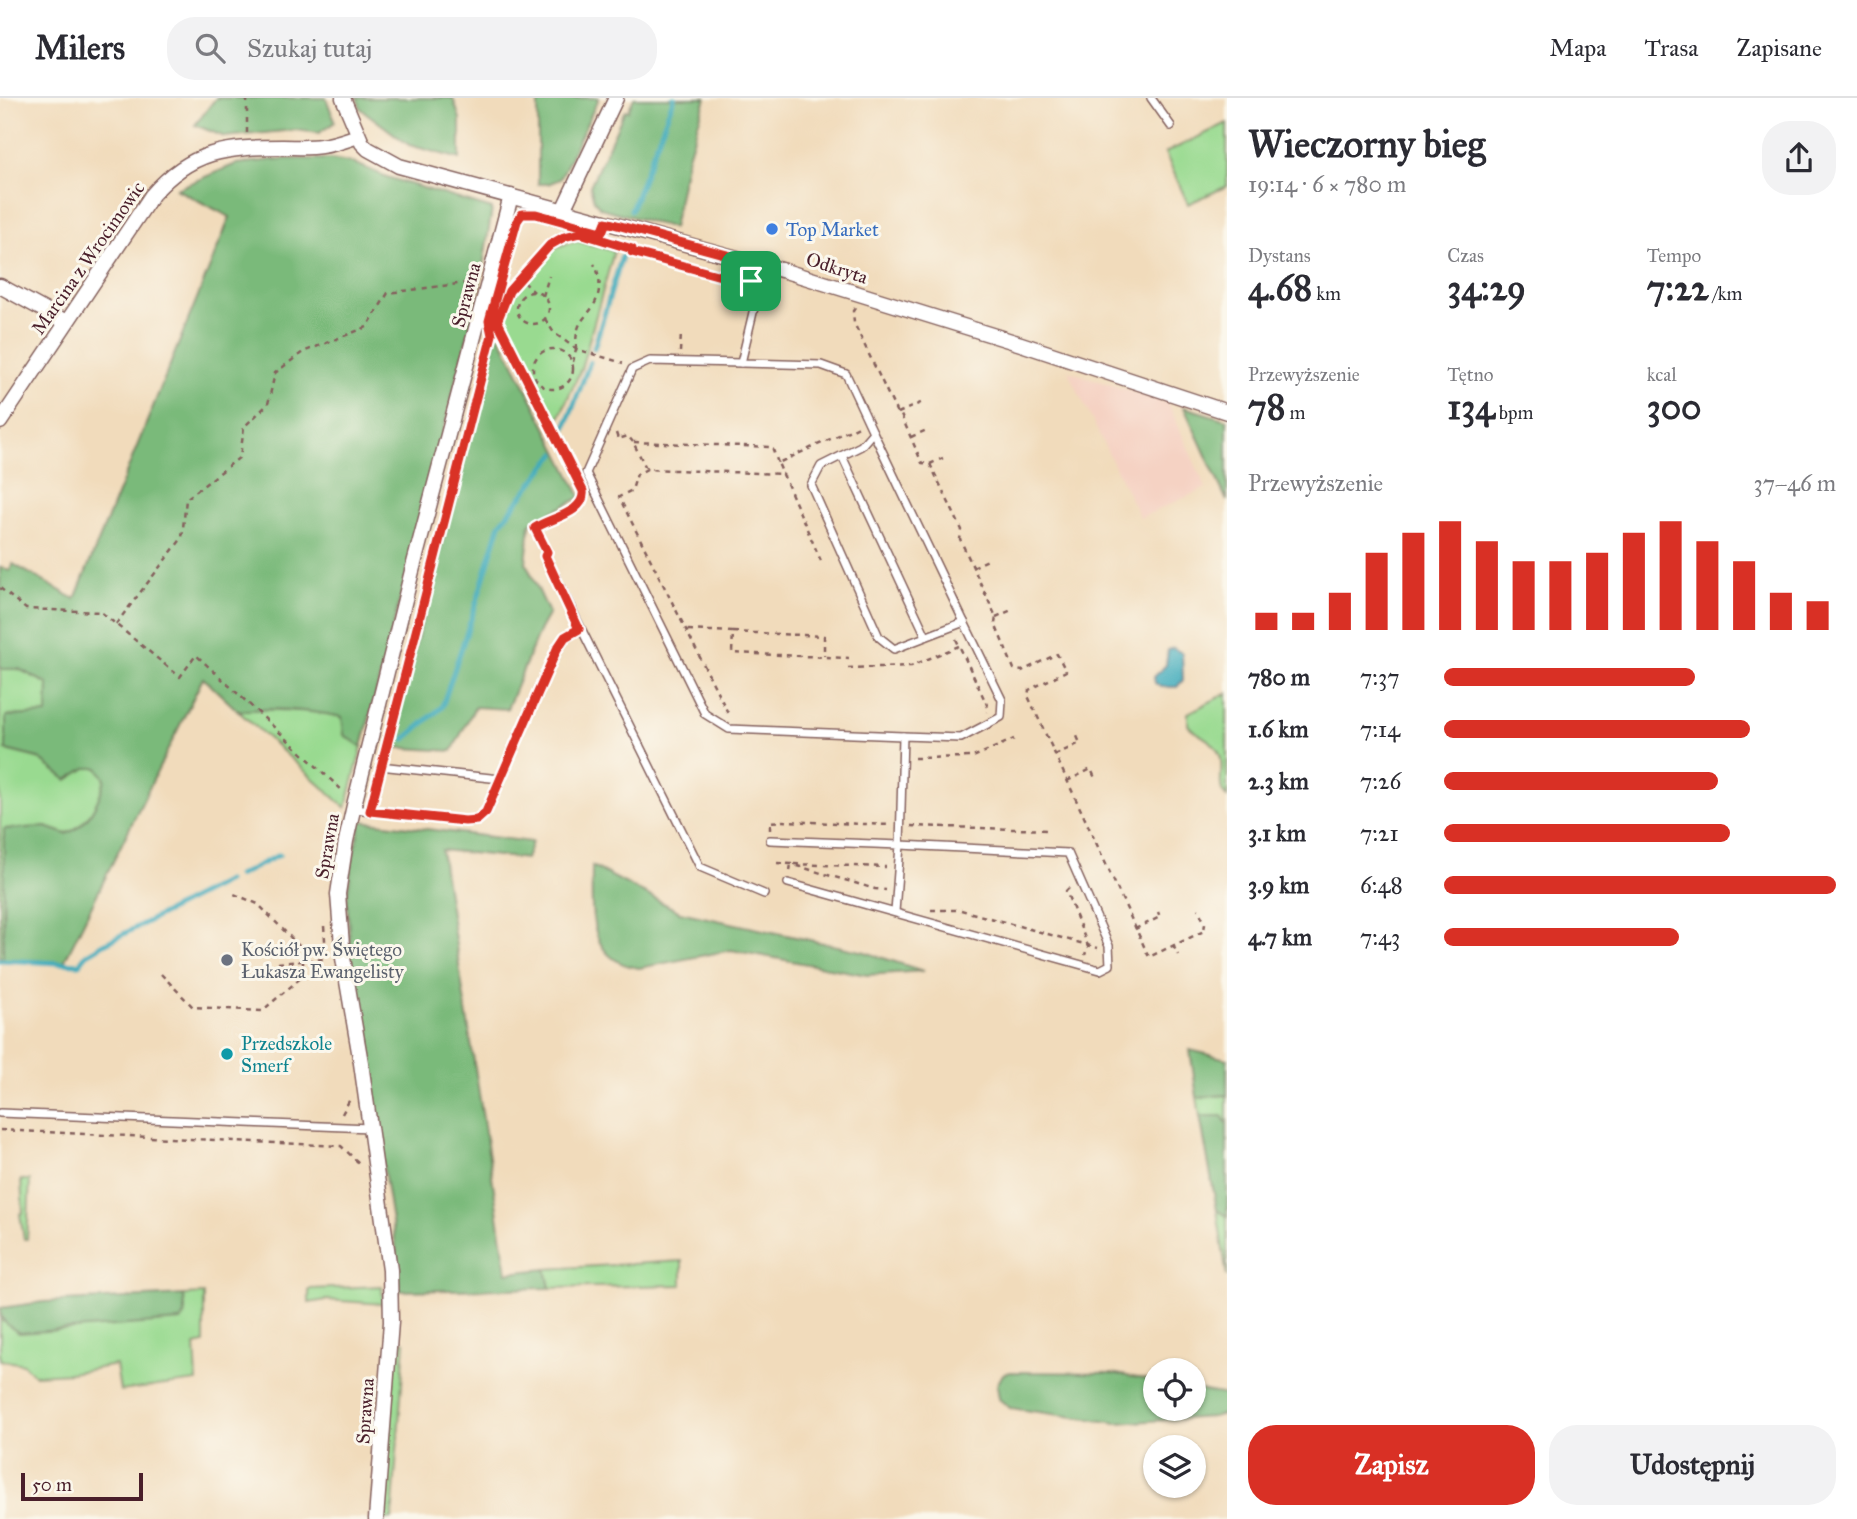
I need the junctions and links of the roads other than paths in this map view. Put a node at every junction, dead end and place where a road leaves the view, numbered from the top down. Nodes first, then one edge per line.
1 (343, 98) edge
2 (617, 98) edge
3 (1151, 98) edge
4 (1171, 126) dead end
5 (358, 136) junction
6 (511, 196) junction
7 (563, 211) junction
8 (764, 265) junction
9 (0, 286) edge
10 (66, 322) junction
11 (741, 363) junction
12 (1227, 412) edge
13 (0, 422) edge
14 (873, 432) junction
15 (842, 456) junction
16 (545, 556) road end
17 (964, 622) junction
18 (579, 629) junction
19 (926, 636) junction
20 (903, 736) junction
21 (389, 767) dead end
22 (500, 779) junction
23 (354, 805) junction
24 (770, 841) dead end
25 (900, 845) junction
26 (788, 883) road end
27 (764, 894) dead end
28 (895, 912) junction
29 (0, 1113) edge
30 (370, 1128) junction
31 (376, 1519) edge

1 - 5 street
2 - 7 street
3 - 4 lane
5 - 6 street, Odkryta
5 - 10 street, Marcina z Wrocimowic
6 - 7 street, Odkryta
6 - 23 street, Sprawna
7 - 8 street, Odkryta
8 - 11 lane
8 - 12 street, Odkryta
9 - 10 street
10 - 13 street, Marcina z Wrocimowic
11 - 14 lane
11 - 20 lane
14 - 15 lane
14 - 17 lane
15 - 19 lane
15 - 19 lane
16 - 18 lane
17 - 19 lane
17 - 20 lane
18 - 22 lane
18 - 27 lane
20 - 25 lane
21 - 22 lane
22 - 23 lane
23 - 30 street, Sprawna
24 - 25 lane
25 - 28 lane
25 - 28 lane
26 - 28 lane
29 - 30 lane
30 - 31 street, Sprawna

